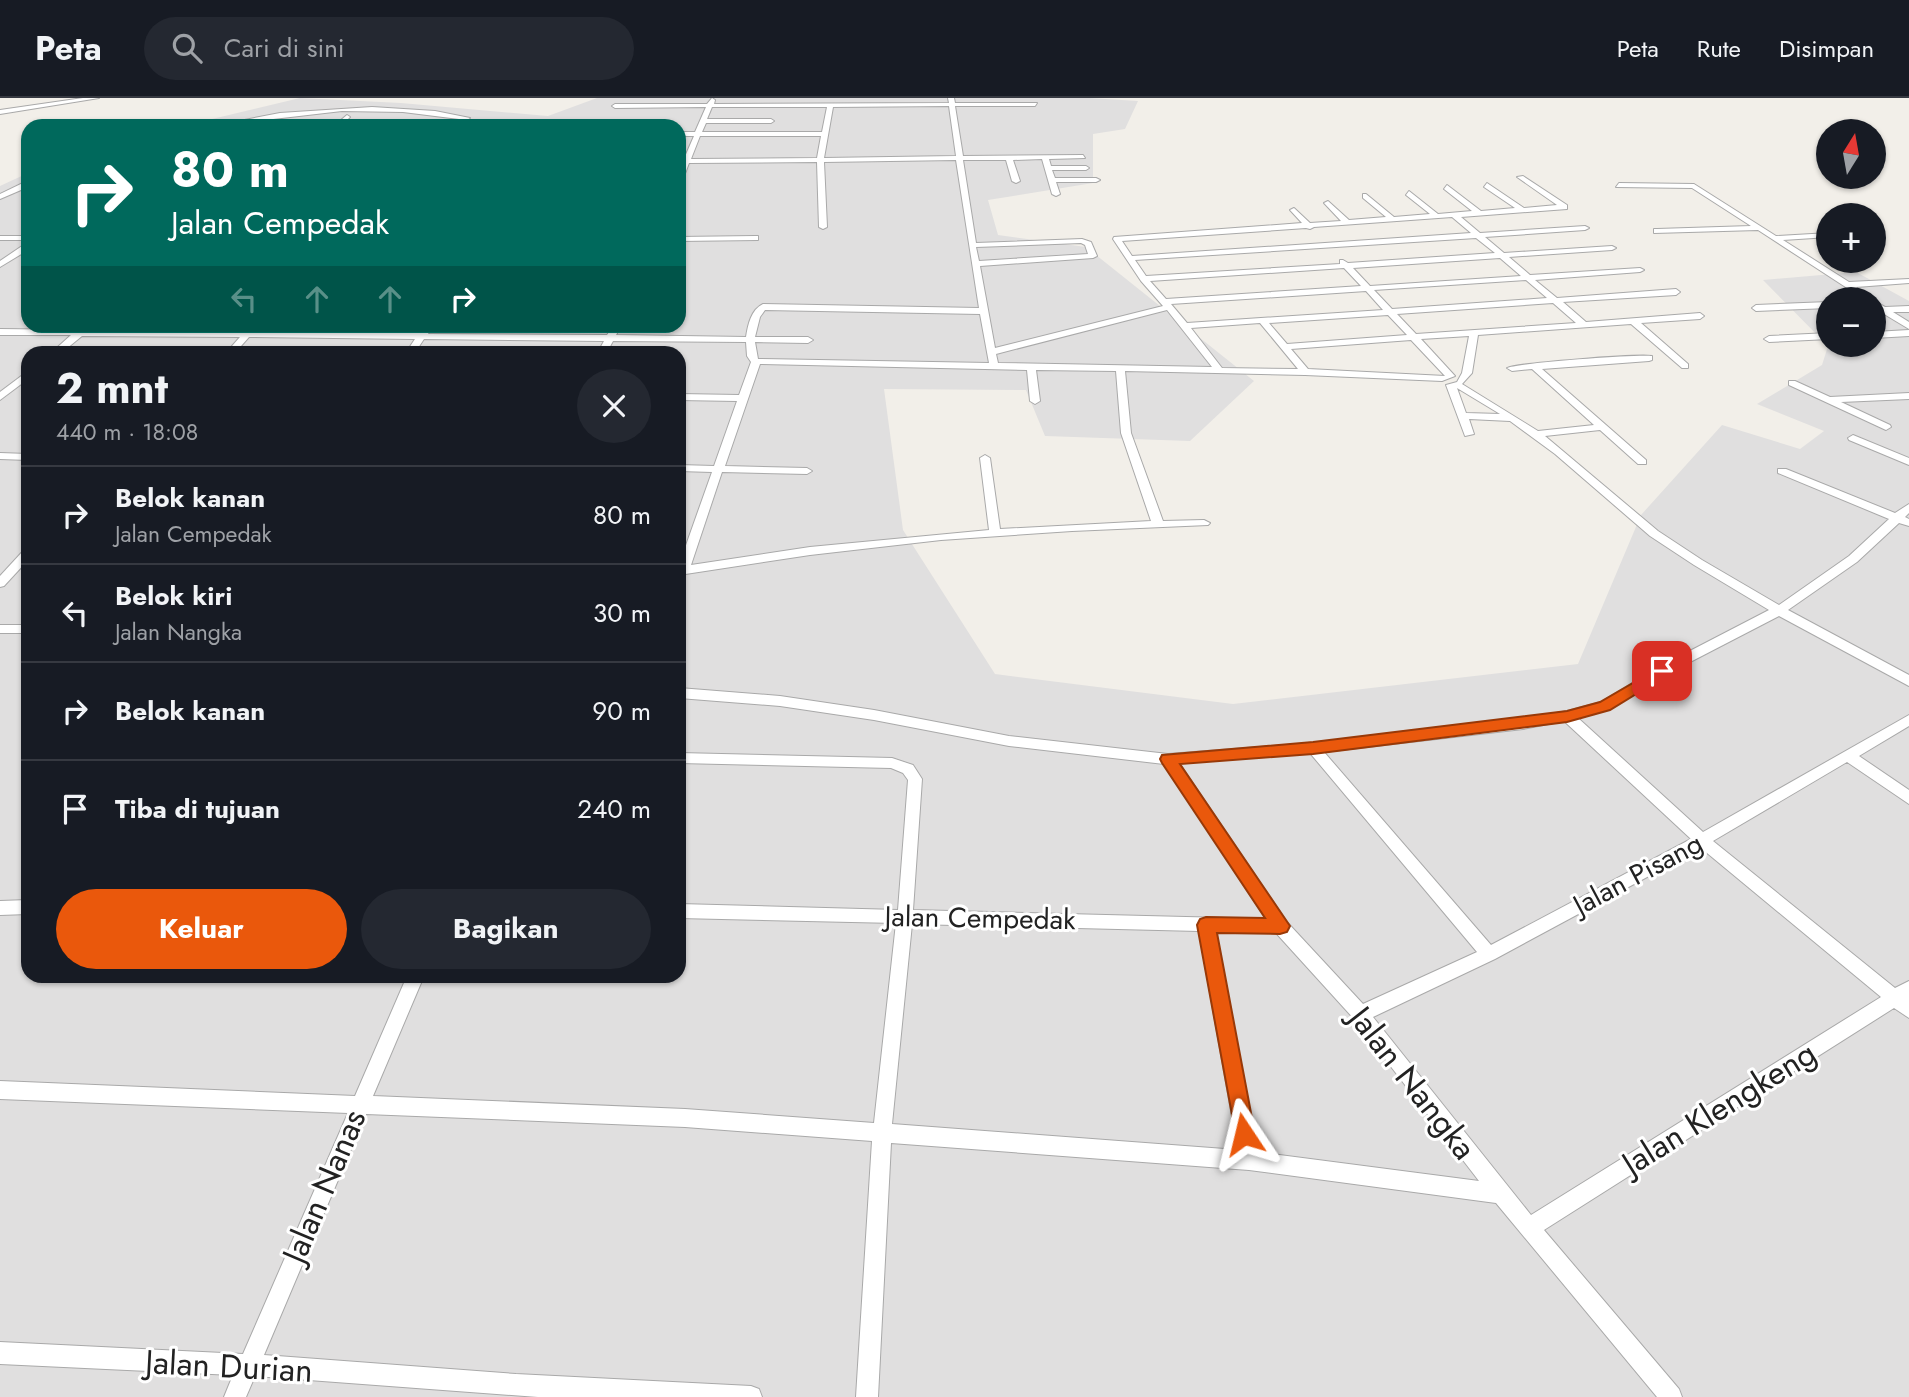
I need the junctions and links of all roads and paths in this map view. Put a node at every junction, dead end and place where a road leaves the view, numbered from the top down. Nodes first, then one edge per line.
1 (96, 98) edge
2 (951, 101) edge
3 (711, 102) edge
4 (1035, 104) dead end
5 (615, 106) dead end
6 (830, 106) junction
7 (0, 112) edge
8 (255, 119) edge
9 (466, 119) edge
10 (703, 121) junction
11 (771, 121) dead end
12 (686, 134) edge
13 (698, 134) junction
14 (825, 134) junction
15 (686, 156) edge
16 (1009, 157) junction
17 (1045, 157) junction
18 (1083, 157) dead end
19 (958, 158) junction
20 (820, 160) junction
21 (686, 161) edge
22 (1048, 168) junction
23 (1086, 168) dead end
24 (1521, 177) dead end
25 (1052, 180) junction
26 (1096, 180) dead end
27 (1016, 181) dead end
28 (1487, 185) dead end
29 (1619, 185) dead end
30 (21, 187) edge
31 (1447, 187) dead end
32 (1409, 193) dead end
33 (1056, 194) dead end
34 (0, 197) edge
35 (1366, 197) dead end
36 (1328, 203) dead end
37 (1294, 210) dead end
38 (1524, 211) junction
39 (1480, 214) junction
40 (1454, 215) junction
41 (1437, 216) junction
42 (1392, 219) junction
43 (1347, 222) junction
44 (1308, 224) junction
45 (823, 227) dead end
46 (1585, 228) dead end
47 (1761, 228) junction
48 (1657, 230) dead end
49 (1478, 234) junction
50 (1816, 236) edge
51 (0, 238) edge
52 (21, 238) edge
53 (755, 238) dead end
54 (1777, 238) junction
55 (686, 239) edge
56 (972, 245) junction
57 (1326, 245) junction
58 (1612, 248) dead end
59 (21, 251) edge
60 (1503, 256) junction
61 (1131, 258) junction
62 (976, 264) junction
63 (0, 265) edge
64 (1346, 265) junction
65 (1640, 270) dead end
66 (1526, 277) junction
67 (1144, 279) junction
68 (1909, 281) edge
69 (1846, 285) junction
70 (1849, 287) edge
71 (1367, 288) junction
72 (1675, 292) dead end
73 (1553, 299) junction
74 (1168, 304) junction
75 (1816, 306) edge
76 (1886, 306) edge
77 (1756, 308) dead end
78 (1909, 309) edge
79 (984, 311) junction
80 (1886, 311) edge
81 (1387, 312) junction
82 (1700, 316) dead end
83 (1263, 321) junction
84 (1633, 321) junction
85 (1583, 324) junction
86 (1185, 326) junction
87 (1909, 326) edge
88 (0, 332) edge
89 (21, 333) edge
90 (40, 333) edge
91 (613, 333) edge
92 (1474, 333) junction
93 (1909, 333) edge
94 (79, 334) junction
95 (247, 334) junction
96 (1886, 334) edge
97 (383, 335) joint
98 (423, 335) junction
99 (611, 337) junction
100 (1816, 337) edge
101 (1412, 338) junction
102 (750, 339) junction
103 (1769, 339) dead end
104 (808, 340) dead end
105 (64, 346) edge
106 (236, 346) edge
107 (415, 346) edge
108 (606, 346) edge
109 (1283, 347) junction
110 (992, 352) junction
111 (1649, 358) dead end
112 (756, 361) junction
113 (994, 366) junction
114 (1534, 366) junction
115 (1685, 366) dead end
116 (1031, 367) junction
117 (1512, 368) dead end
118 (1120, 369) junction
119 (1219, 370) junction
120 (1305, 372) junction
121 (21, 380) edge
122 (1452, 381) junction
123 (1792, 383) dead end
124 (1909, 396) edge
125 (0, 397) edge
126 (686, 397) edge
127 (744, 398) junction
128 (1828, 400) junction
129 (1035, 401) dead end
130 (1463, 416) junction
131 (1514, 418) junction
132 (1602, 427) junction
133 (1886, 427) dead end
134 (1469, 434) dead end
135 (1537, 435) junction
136 (1853, 438) dead end
137 (0, 456) edge
138 (21, 457) edge
139 (985, 458) dead end
140 (1642, 462) dead end
141 (1909, 462) edge
142 (686, 468) edge
143 (720, 469) junction
144 (807, 471) dead end
145 (1782, 471) dead end
146 (1909, 507) edge
147 (1904, 520) edge
148 (1204, 523) dead end
149 (1158, 524) junction
150 (995, 533) junction
151 (686, 557) edge
152 (21, 560) edge
153 (686, 569) edge
154 (0, 583) edge
155 (1780, 610) junction
156 (0, 629) edge
157 (21, 629) edge
158 (1909, 681) edge
159 (686, 694) edge
160 (1567, 716) junction
161 (1909, 720) edge
162 (1313, 748) junction
163 (1847, 755) junction
164 (686, 758) edge
165 (1168, 759) junction
166 (1909, 798) edge
167 (1702, 840) junction
168 (0, 908) edge
169 (21, 908) edge
170 (686, 911) edge
171 (905, 917) junction
172 (1206, 925) junction
173 (1280, 926) junction
174 (1489, 954) junction
175 (413, 983) edge
176 (1904, 999) edge
177 (1361, 1014) junction
178 (0, 1090) edge
179 (360, 1102) junction
180 (882, 1133) junction
181 (1249, 1160) junction
182 (1501, 1194) junction
183 (1529, 1228) junction
184 (0, 1353) edge
185 (248, 1365) junction
186 (234, 1397) edge
187 (751, 1397) edge
188 (867, 1397) edge
189 (1671, 1397) edge

1 - 7 street
2 - 4 street
2 - 6 street
2 - 19 street
3 - 5 street
3 - 6 street
3 - 10 street
6 - 14 street
8 - 9 street
10 - 11 street
10 - 13 street
12 - 13 street
13 - 14 street
13 - 15 street
14 - 20 street
16 - 17 street
16 - 19 street
16 - 27 street
17 - 18 street
17 - 22 street
19 - 20 street
19 - 56 street
20 - 21 street
20 - 45 street
22 - 23 street
22 - 25 street
24 - 38 street
25 - 26 street
25 - 33 street
28 - 38 street
29 - 47 street
30 - 34 street
31 - 39 street
32 - 41 street
35 - 42 street
36 - 43 street
37 - 44 street
38 - 39 street
39 - 40 street
40 - 41 street
40 - 49 street
41 - 42 street
42 - 43 street
43 - 44 street
44 - 57 street
44 - 61 street
46 - 49 street
47 - 48 street
47 - 54 street
49 - 57 street
49 - 60 street
50 - 54 street
51 - 52 street
53 - 55 street
54 - 69 street
56 - 62 street
56 - 62 street
57 - 61 street
57 - 64 street
58 - 60 street
59 - 63 street
60 - 64 street
60 - 66 street
61 - 67 street
62 - 79 street
64 - 67 street
64 - 71 street
65 - 66 street
66 - 71 street
66 - 73 street
67 - 74 street
68 - 69 street
69 - 70 street
71 - 74 street
71 - 81 street
72 - 73 street
73 - 81 street
73 - 85 street
74 - 86 street
74 - 110 street
75 - 77 street
76 - 78 street
79 - 102 street
79 - 110 street
80 - 87 street
81 - 83 street
81 - 101 street
82 - 84 street
83 - 86 street
83 - 109 street
84 - 85 street
84 - 115 street
85 - 92 street
86 - 119 street
88 - 89 street
90 - 94 street
91 - 99 street
92 - 101 street
92 - 122 street
93 - 96 street
94 - 95 street
94 - 105 street
95 - 97 street
95 - 106 street
97 - 98 street
98 - 99 street
98 - 107 street
99 - 102 street
99 - 108 street
100 - 103 street
101 - 109 street
101 - 122 street
102 - 104 street
102 - 112 street
109 - 120 street
110 - 113 street
111 - 114 street
112 - 113 street
112 - 127 street
113 - 116 street
114 - 117 street
114 - 132 street
116 - 118 street
116 - 129 street
118 - 119 street
118 - 149 street
119 - 120 street
120 - 122 street
121 - 125 street
122 - 130 street
122 - 131 street
123 - 128 street
124 - 128 street
126 - 127 street
127 - 143 street
128 - 133 street
130 - 131 street
130 - 134 street
131 - 135 street
132 - 135 street
132 - 140 street
135 - 155 street
136 - 141 street
137 - 138 street
139 - 150 street
142 - 143 street
143 - 144 street
143 - 151 street
145 - 147 street
146 - 147 street
147 - 155 street
148 - 149 street
149 - 150 street
150 - 153 street
152 - 154 street
155 - 158 street
155 - 160 street
156 - 157 street
159 - 165 street
160 - 162 street
160 - 167 street
161 - 163 street, Jalan Pisang
162 - 165 street
162 - 174 street
163 - 166 street
163 - 167 street, Jalan Pisang
164 - 171 street
165 - 173 street, Jalan Nangka
167 - 174 street, Jalan Pisang
167 - 176 street
168 - 169 street
170 - 171 street, Jalan Cempedak
171 - 172 street, Jalan Cempedak
171 - 180 street
172 - 173 street, Jalan Cempedak
172 - 181 street
173 - 177 street, Jalan Nangka
174 - 177 street, Jalan Pisang
175 - 179 street, Jalan Nanas
176 - 183 street, Jalan Klengkeng
177 - 182 street, Jalan Nangka
178 - 179 street
179 - 180 street
179 - 185 street, Jalan Nanas
180 - 181 street
180 - 188 street
181 - 182 street
182 - 183 street, Jalan Nangka
183 - 189 street, Jalan Nangka
184 - 185 street, Jalan Durian
185 - 186 street, Jalan Nanas
185 - 187 street, Jalan Durian

